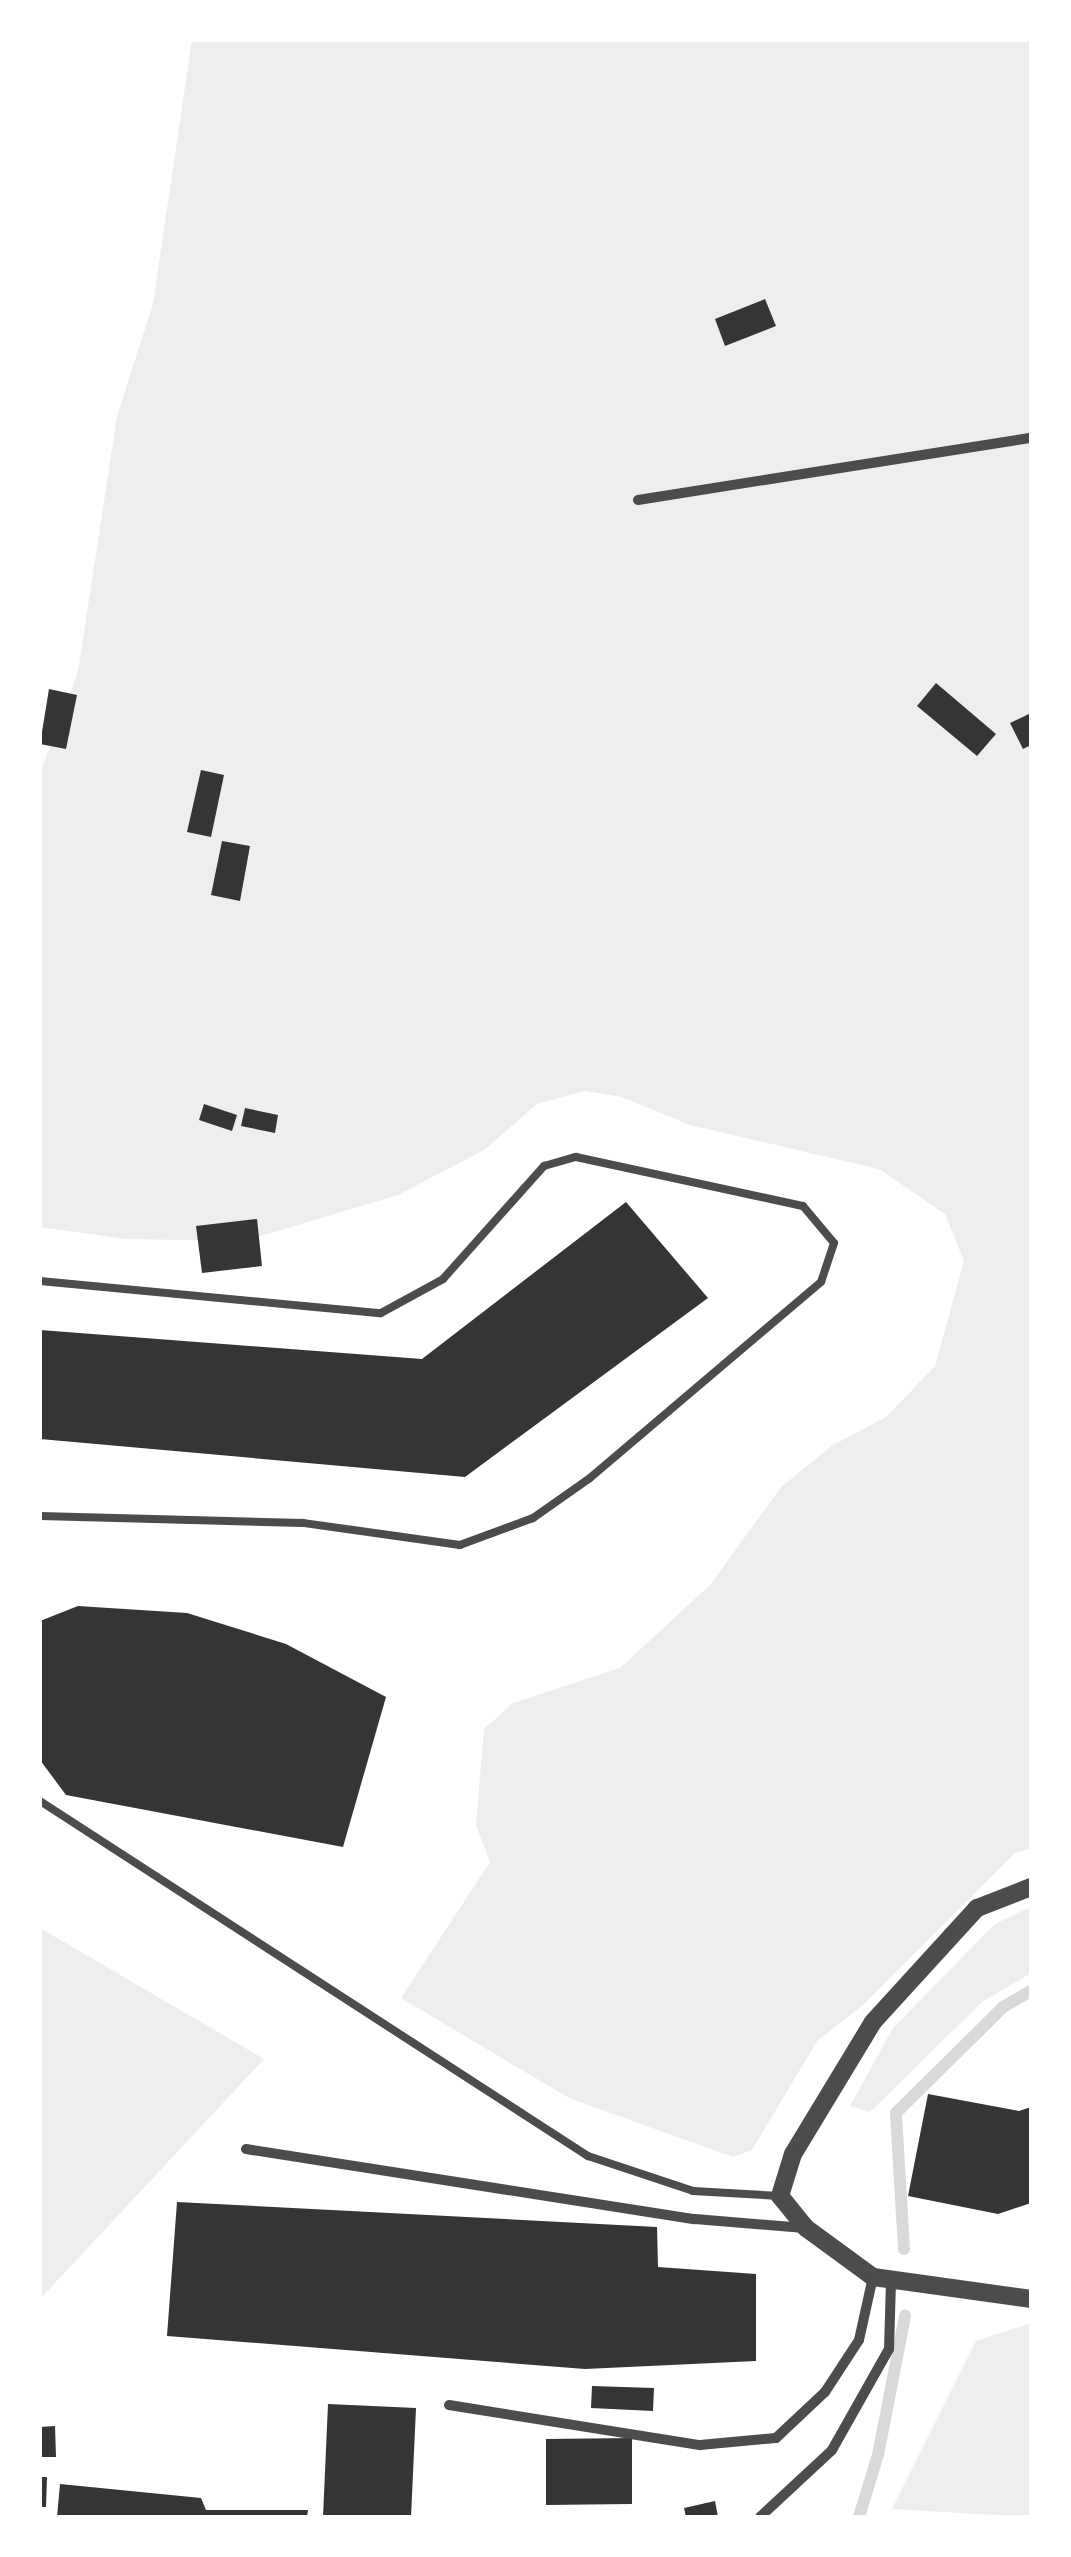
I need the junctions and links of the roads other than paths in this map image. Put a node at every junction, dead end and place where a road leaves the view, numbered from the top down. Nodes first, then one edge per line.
1 (1031, 438) edge
2 (638, 500) dead end
3 (40, 1281) edge
4 (40, 1516) edge
5 (40, 1801) edge
6 (1031, 1887) edge
7 (246, 2149) dead end
8 (780, 2196) junction
9 (806, 2228) junction
10 (882, 2278) junction
11 (1031, 2299) edge
12 (449, 2405) dead end
13 (760, 2517) edge

1 - 2 street
3 - 4 lane
5 - 8 lane
6 - 8 street
7 - 9 street
8 - 9 street
9 - 10 street
10 - 11 street
10 - 12 street
10 - 13 street

